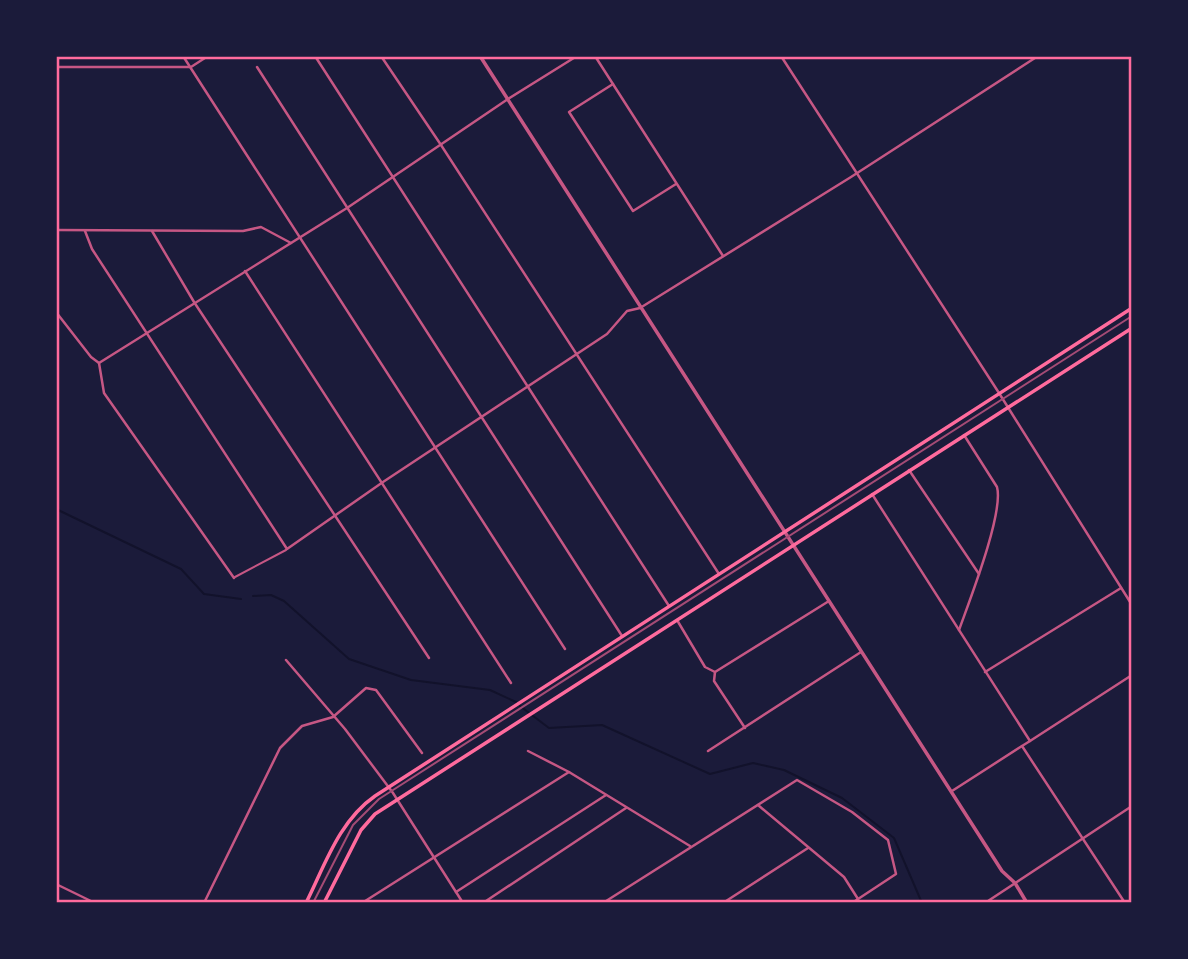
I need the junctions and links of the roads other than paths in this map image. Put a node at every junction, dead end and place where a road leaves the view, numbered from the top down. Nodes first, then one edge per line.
1 (183, 56) edge
2 (208, 56) edge
3 (315, 56) edge
4 (381, 56) edge
5 (480, 56) edge
6 (577, 56) edge
7 (595, 56) edge
8 (781, 56) edge
9 (1038, 56) edge
10 (56, 67) edge
11 (191, 67) junction
12 (257, 67) dead end
13 (613, 84) junction
14 (508, 99) junction
15 (441, 145) junction
16 (855, 174) junction
17 (394, 177) junction
18 (677, 184) junction
19 (347, 208) junction
20 (56, 230) edge
21 (85, 231) junction
22 (152, 231) junction
23 (300, 237) junction
24 (291, 243) junction
25 (723, 256) junction
26 (245, 271) junction
27 (194, 302) junction
28 (640, 308) junction
29 (1132, 308) edge
30 (56, 312) edge
31 (1132, 328) edge
32 (147, 333) junction
33 (575, 354) junction
34 (99, 363) junction
35 (530, 386) junction
36 (999, 393) junction
37 (1008, 407) junction
38 (481, 418) junction
39 (964, 435) junction
40 (433, 448) junction
41 (909, 470) junction
42 (383, 482) junction
43 (872, 494) junction
44 (336, 515) junction
45 (785, 531) junction
46 (794, 545) junction
47 (287, 549) junction
48 (719, 574) junction
49 (979, 574) junction
50 (234, 578) joint
51 (1121, 589) junction
52 (829, 601) junction
53 (1132, 604) edge
54 (669, 606) junction
55 (677, 620) junction
56 (959, 631) junction
57 (622, 636) junction
58 (565, 649) dead end
59 (861, 652) junction
60 (429, 658) dead end
61 (286, 660) dead end
62 (715, 671) junction
63 (985, 672) junction
64 (1132, 675) edge
65 (511, 682) dead end
66 (333, 717) junction
67 (745, 728) junction
68 (1030, 741) junction
69 (1022, 746) junction
70 (528, 751) dead end
71 (708, 751) dead end
72 (422, 754) dead end
73 (569, 772) junction
74 (388, 787) junction
75 (952, 791) junction
76 (606, 795) junction
77 (398, 800) junction
78 (758, 804) junction
79 (1132, 806) edge
80 (628, 807) junction
81 (1082, 839) junction
82 (690, 846) junction
83 (808, 848) junction
84 (433, 857) junction
85 (1015, 883) junction
86 (57, 885) edge
87 (56, 890) edge
88 (456, 892) junction
89 (858, 899) junction
90 (95, 903) edge
91 (204, 903) edge
92 (306, 903) edge
93 (324, 903) edge
94 (362, 903) edge
95 (463, 903) edge
96 (483, 903) edge
97 (603, 903) edge
98 (723, 903) edge
99 (852, 903) edge
100 (985, 903) edge
101 (1027, 903) edge
102 (1125, 903) edge

1 - 11 street
2 - 11 street
3 - 17 street
4 - 15 street
5 - 14 street
6 - 14 street
7 - 13 street
8 - 16 street
9 - 16 street
10 - 11 street
11 - 23 street
12 - 19 street
13 - 18 street
13 - 18 street
14 - 15 street
14 - 28 street
15 - 17 street
15 - 33 street
16 - 25 street
16 - 36 street
17 - 19 street
17 - 35 street
18 - 25 street
19 - 23 street
19 - 38 street
20 - 21 street
21 - 22 street
21 - 32 street
22 - 24 street
22 - 27 street
23 - 24 street
23 - 40 street
24 - 26 street
25 - 28 street
26 - 27 street
26 - 42 street
27 - 32 street
27 - 44 street
28 - 33 street
28 - 45 street
29 - 36 main road
30 - 34 street
31 - 37 main road
32 - 34 street
32 - 47 street
33 - 35 street
33 - 48 street
34 - 50 street
35 - 38 street
35 - 54 street
36 - 37 street
36 - 45 main road
37 - 39 main road
37 - 51 street
38 - 40 street
38 - 57 street
39 - 41 main road
39 - 49 street
40 - 42 street
40 - 58 street
41 - 43 main road
41 - 49 street
42 - 44 street
42 - 65 street
43 - 46 main road
43 - 56 street
44 - 47 street
44 - 60 street
45 - 46 street
45 - 48 main road
46 - 52 street
46 - 55 main road
47 - 50 lane
48 - 54 main road
49 - 56 street
51 - 53 street
51 - 63 street
52 - 59 street
52 - 62 street
54 - 57 main road
55 - 62 street
55 - 77 main road
56 - 63 street
57 - 74 main road
59 - 67 street
59 - 75 street
61 - 66 street
62 - 67 street
63 - 68 street
64 - 68 street
66 - 72 street
66 - 74 street
66 - 91 street
67 - 71 street
68 - 69 street
69 - 75 street
69 - 81 street
70 - 73 street
73 - 76 street
73 - 84 street
74 - 77 street
74 - 92 main road
75 - 85 street
76 - 80 street
76 - 88 street
77 - 84 street
77 - 93 main road
78 - 82 street
78 - 83 street
78 - 89 street
79 - 81 street
80 - 82 street
80 - 96 street
81 - 85 street
81 - 102 street
82 - 97 street
83 - 89 street
83 - 98 street
84 - 88 street
84 - 94 street
85 - 100 street
85 - 101 street
86 - 87 street
86 - 90 street
88 - 95 street
89 - 99 street

